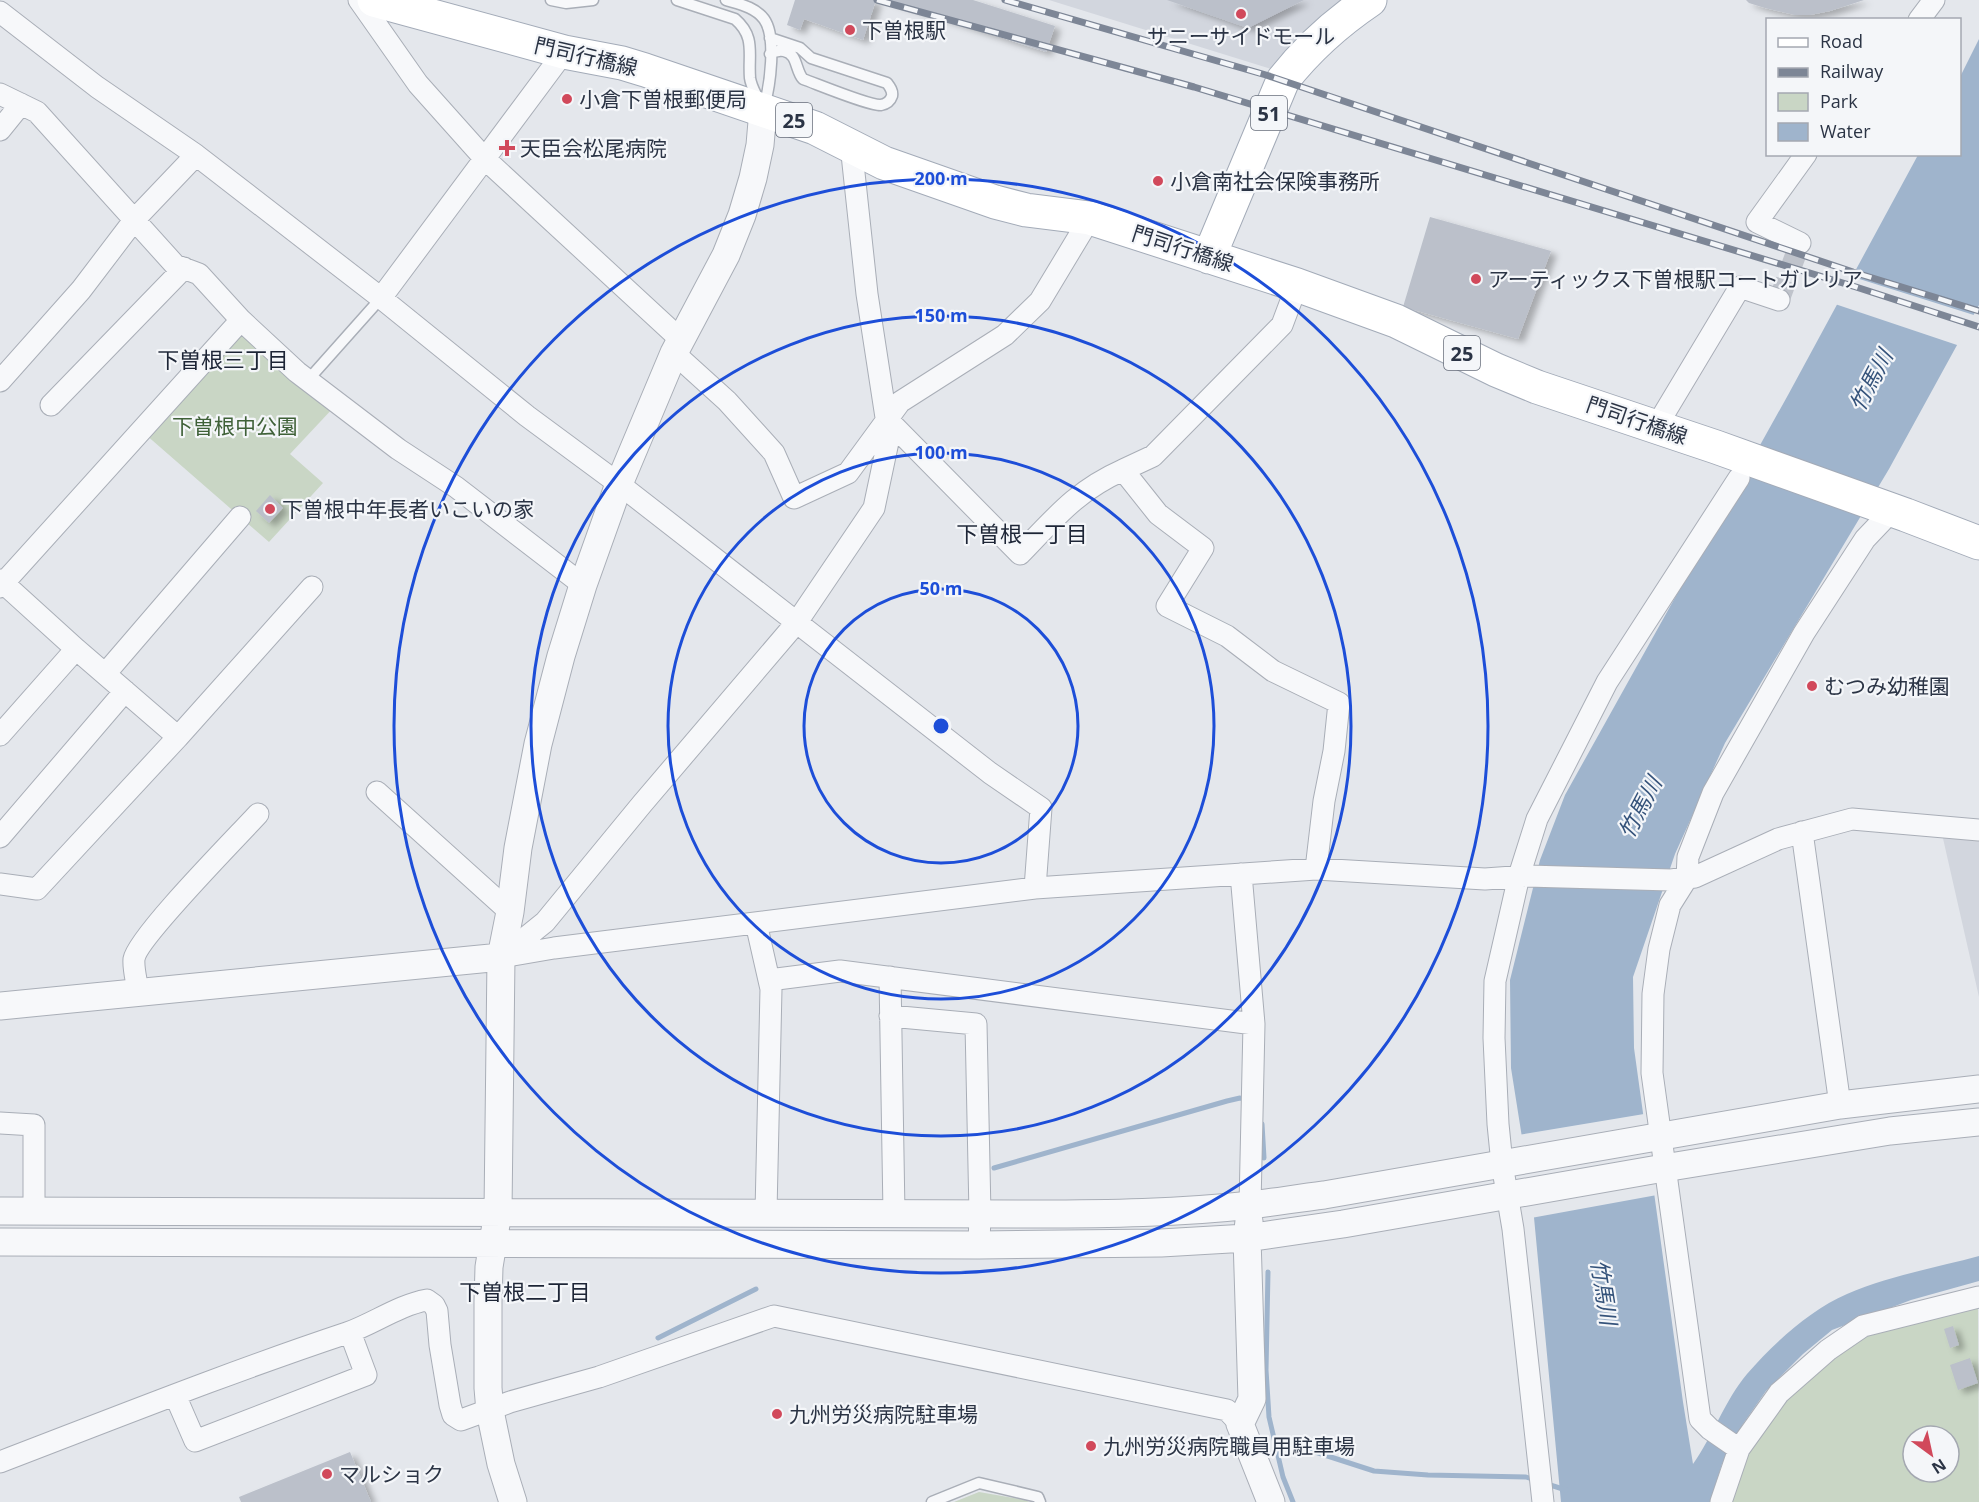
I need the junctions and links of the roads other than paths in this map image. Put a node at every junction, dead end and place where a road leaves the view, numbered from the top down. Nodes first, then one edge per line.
1 (359, 0) edge
2 (374, 0) edge
3 (551, 0) edge
4 (593, 0) edge
5 (677, 0) edge
6 (726, 0) edge
7 (1370, 0) edge
8 (1934, 0) edge
9 (0, 12) edge
10 (1920, 18) edge
11 (770, 38) junction
12 (564, 52) junction
13 (770, 54) junction
14 (811, 58) junction
15 (797, 68) junction
16 (0, 94) edge
17 (21, 104) junction
18 (763, 110) junction
19 (0, 130) edge
20 (851, 145) junction
21 (196, 156) junction
22 (1805, 156) edge
23 (485, 159) junction
24 (1090, 218) junction
25 (135, 219) junction
26 (1800, 243) dead end
27 (1209, 256) junction
28 (184, 268) junction
29 (1298, 285) junction
30 (381, 298) junction
31 (1779, 300) dead end
32 (241, 320) junction
33 (677, 346) junction
34 (308, 380) junction
35 (0, 381) edge
36 (51, 405) dead end
37 (887, 419) junction
38 (1656, 427) junction
39 (1123, 470) junction
40 (1739, 478) dead end
41 (619, 484) junction
42 (240, 517) dead end
43 (1895, 517) junction
44 (1979, 543) edge
45 (1, 583) edge
46 (583, 585) junction
47 (312, 588) dead end
48 (797, 622) junction
49 (76, 649) junction
50 (105, 674) junction
51 (125, 691) junction
52 (0, 735) edge
53 (178, 737) junction
54 (377, 792) dead end
55 (258, 814) dead end
56 (1979, 830) edge
57 (1802, 832) junction
58 (0, 837) edge
59 (1316, 869) junction
60 (1241, 874) junction
61 (1523, 876) junction
62 (1679, 879) junction
63 (0, 884) edge
64 (1035, 888) junction
65 (510, 912) junction
66 (756, 923) junction
67 (501, 957) junction
68 (890, 977) junction
69 (769, 980) junction
70 (138, 992) junction
71 (0, 1006) edge
72 (890, 1016) junction
73 (1254, 1024) junction
74 (1979, 1089) edge
75 (1840, 1105) junction
76 (1979, 1122) edge
77 (0, 1123) edge
78 (1657, 1136) junction
79 (1506, 1163) junction
80 (1662, 1169) junction
81 (1511, 1195) junction
82 (1251, 1205) junction
83 (0, 1211) edge
84 (34, 1212) junction
85 (498, 1212) junction
86 (766, 1212) junction
87 (894, 1213) junction
88 (980, 1214) junction
89 (1247, 1238) junction
90 (0, 1242) edge
91 (492, 1243) junction
92 (979, 1245) junction
93 (1979, 1297) edge
94 (350, 1332) junction
95 (175, 1395) junction
96 (490, 1411) junction
97 (1240, 1424) junction
98 (1739, 1449) junction
99 (0, 1462) edge
100 (1542, 1498) edge
101 (513, 1502) edge
102 (932, 1502) edge
103 (1040, 1502) edge
104 (1271, 1502) edge
105 (1721, 1502) edge

1 - 23 street
2 - 12 main road, 門司行橋線 / 25
3 - 4 lane
5 - 18 lane
6 - 11 lane
7 - 27 main road, 51
8 - 10 street
9 - 21 street
11 - 13 lane
11 - 14 lane
12 - 18 main road, 門司行橋線 / 25
12 - 23 street
13 - 15 lane
13 - 18 lane
14 - 15 lane
14 - 15 lane
16 - 17 street
17 - 19 street
17 - 25 street
18 - 20 main road, 門司行橋線 / 25
18 - 33 street
20 - 24 main road, 門司行橋線 / 25
20 - 37 street
21 - 25 street
21 - 30 street
22 - 26 street
23 - 30 street
23 - 33 street
24 - 27 main road, 門司行橋線 / 25
24 - 37 street
25 - 28 street
25 - 35 street
27 - 29 main road, 門司行橋線 / 25
28 - 32 street
28 - 36 street
29 - 38 main road, 門司行橋線 / 25
29 - 39 street
30 - 34 lane
30 - 41 street
31 - 38 street
32 - 34 street
32 - 45 street
33 - 37 street
33 - 41 street
34 - 46 street
37 - 39 street
37 - 48 street
38 - 43 main road, 門司行橋線 / 25
39 - 59 street
40 - 61 street
41 - 46 street
41 - 48 street
42 - 50 street
43 - 44 main road, 門司行橋線 / 25
43 - 62 street
45 - 49 street
46 - 65 street
47 - 53 street
48 - 64 street
48 - 67 street
49 - 50 street
49 - 52 street
50 - 51 street
51 - 53 street
51 - 58 street
53 - 63 street
54 - 65 street
55 - 70 street
56 - 57 street
57 - 62 street
57 - 75 street
59 - 60 street
59 - 61 street
60 - 64 street
60 - 73 street
61 - 62 street
61 - 79 street
62 - 78 street
64 - 66 street
65 - 67 street
66 - 67 street
66 - 69 street
67 - 70 street
67 - 85 street
68 - 69 street
68 - 72 street
68 - 73 street
69 - 86 street
70 - 71 street
72 - 87 street
72 - 88 street
73 - 82 street
74 - 75 street
75 - 78 street
76 - 80 street
77 - 84 street
78 - 79 street
78 - 80 street
79 - 81 street
79 - 82 street
80 - 81 street
80 - 98 street
81 - 89 street
81 - 100 street
82 - 88 street
82 - 89 street
83 - 84 street
84 - 85 street
85 - 86 street
85 - 91 street
86 - 87 street
87 - 88 street
88 - 92 street
89 - 92 street
89 - 97 street
90 - 91 street
91 - 92 street
91 - 96 street
93 - 98 street
94 - 95 street
94 - 95 street
94 - 96 street
95 - 99 street
96 - 97 street
96 - 101 street
97 - 104 street
98 - 105 street
102 - 103 lane

